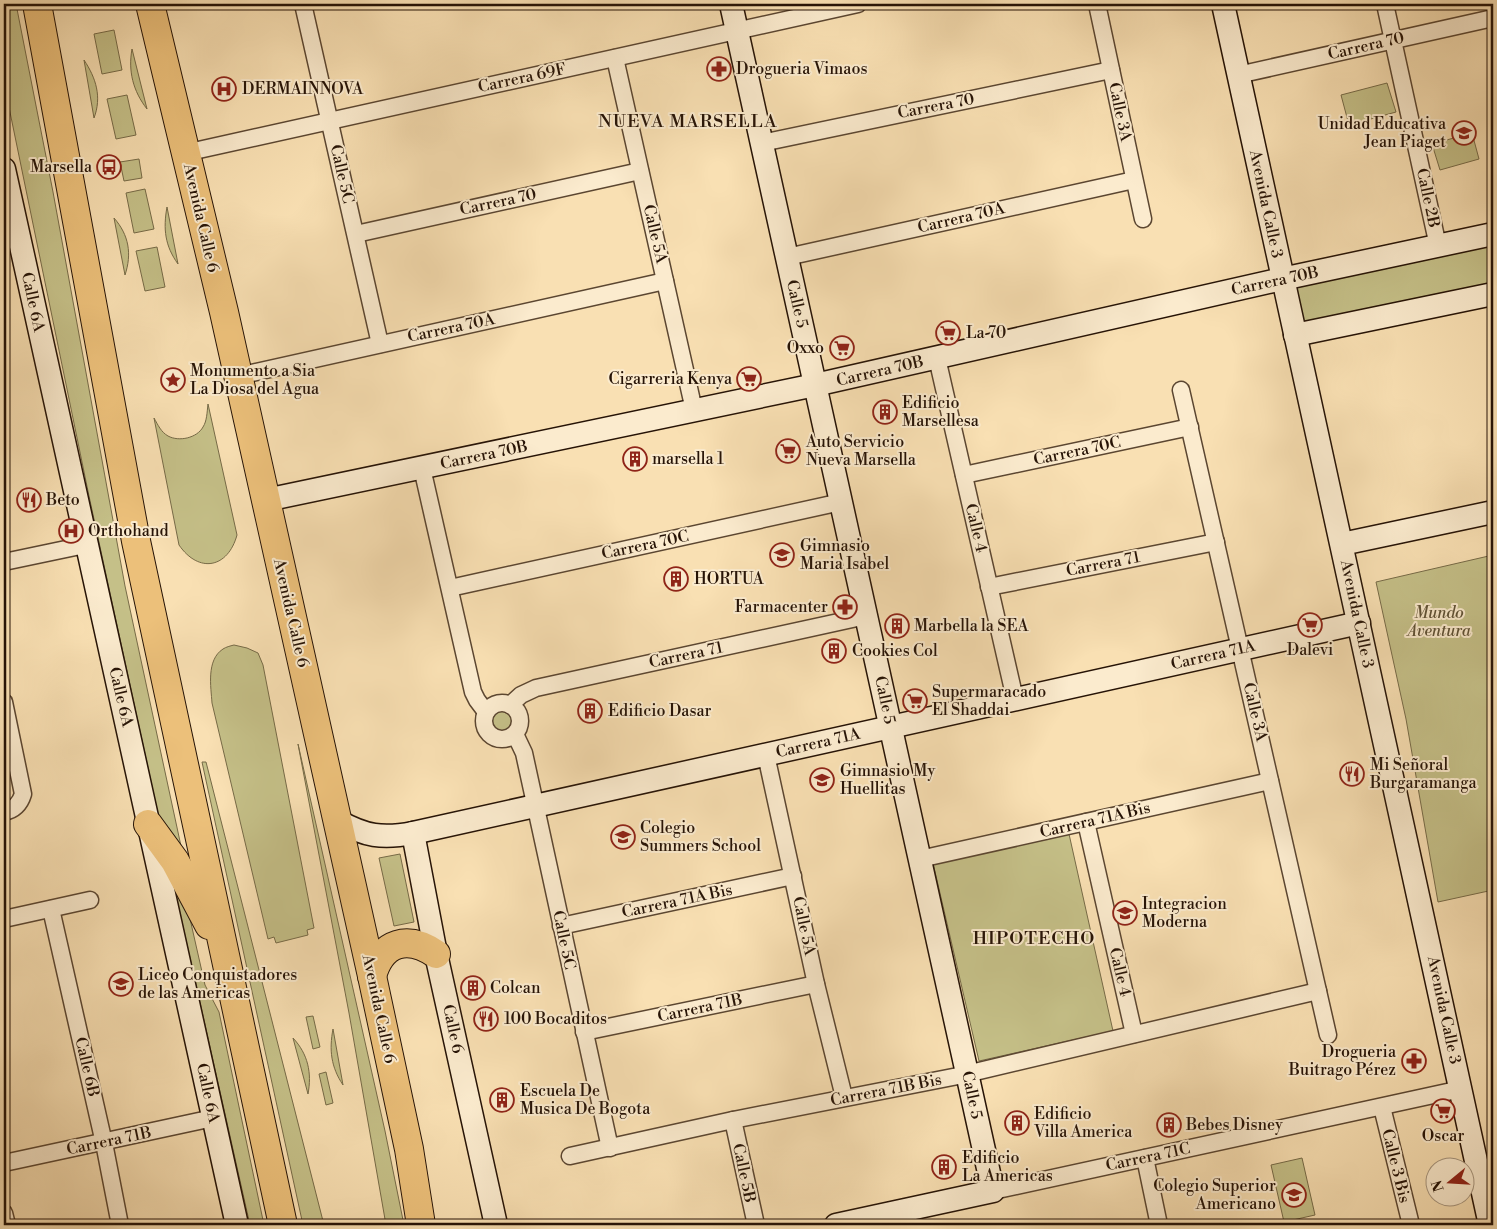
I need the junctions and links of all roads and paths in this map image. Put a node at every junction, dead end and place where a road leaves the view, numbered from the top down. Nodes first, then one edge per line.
1 (37, 4) edge
2 (150, 4) edge
3 (307, 4) edge
4 (731, 4) edge
5 (858, 4) edge
6 (1097, 4) edge
7 (1223, 4) edge
8 (1385, 4) edge
9 (1493, 18) edge
10 (737, 31) junction
11 (1393, 40) junction
12 (615, 58) junction
13 (1111, 70) junction
14 (1238, 75) junction
15 (330, 121) junction
16 (762, 143) junction
17 (186, 152) junction
18 (4, 169) edge
19 (640, 171) junction
20 (1134, 180) junction
21 (1143, 219) dead end
22 (356, 234) junction
23 (1493, 234) edge
24 (1438, 246) junction
25 (787, 257) junction
26 (1282, 279) junction
27 (665, 281) junction
28 (1493, 294) edge
29 (1295, 335) junction
30 (380, 344) junction
31 (937, 358) junction
32 (238, 376) junction
33 (815, 386) junction
34 (1181, 390) dead end
35 (694, 410) junction
36 (1190, 427) junction
37 (422, 468) junction
38 (964, 475) junction
39 (266, 500) junction
40 (841, 502) junction
41 (1493, 512) edge
42 (1216, 542) junction
43 (1342, 544) junction
44 (86, 545) junction
45 (4, 562) edge
46 (989, 587) junction
47 (450, 588) junction
48 (866, 616) junction
49 (1359, 623) junction
50 (1240, 649) junction
51 (1015, 699) junction
52 (4, 702) edge
53 (510, 705) junction
54 (486, 712) junction
55 (891, 727) junction
56 (515, 734) junction
57 (766, 754) junction
58 (1270, 780) junction
59 (535, 806) junction
60 (9, 810) edge
61 (338, 821) junction
62 (1086, 822) junction
63 (148, 824) junction
64 (413, 833) junction
65 (920, 859) junction
66 (793, 876) junction
67 (90, 900) dead end
68 (52, 909) junction
69 (4, 919) edge
70 (561, 926) junction
71 (436, 954) junction
72 (225, 957) junction
73 (372, 976) junction
74 (816, 984) junction
75 (1318, 991) junction
76 (584, 1032) junction
77 (1134, 1034) junction
78 (1328, 1035) dead end
79 (967, 1074) junction
80 (1461, 1089) junction
81 (844, 1097) junction
82 (1382, 1107) junction
83 (214, 1118) junction
84 (733, 1120) junction
85 (104, 1143) junction
86 (610, 1148) junction
87 (409, 1149) junction
88 (570, 1156) dead end
89 (1145, 1158) junction
90 (4, 1163) edge
91 (993, 1191) junction
92 (4, 1213) edge
93 (6, 1225) edge
94 (120, 1225) edge
95 (237, 1225) edge
96 (284, 1225) edge
97 (421, 1225) edge
98 (434, 1225) edge
99 (496, 1225) edge
100 (756, 1225) edge
101 (836, 1225) edge
102 (1159, 1225) edge
103 (1411, 1225) edge
104 (1490, 1225) edge

1 - 72 highway
2 - 17 highway, Avenida Calle 6
3 - 15 street, Calle 5C
4 - 10 street, Calle 5
5 - 10 street, Carrera 69F
6 - 13 street, Calle 3A
7 - 14 street, Avenida Calle 3
8 - 11 street, Calle 2B
9 - 11 street, Carrera 70
10 - 12 street, Carrera 69F
10 - 16 street, Calle 5
11 - 14 street, Carrera 70
11 - 24 street, Calle 2B
12 - 15 street, Carrera 69F
12 - 19 street, Calle 5A
13 - 16 street, Carrera 70
13 - 20 street, Calle 3A
14 - 26 street, Avenida Calle 3
15 - 17 street, Carrera 69F
15 - 22 street, Calle 5C
16 - 25 street, Calle 5
17 - 32 highway, Avenida Calle 6
18 - 44 street, Calle 6A
19 - 22 street, Carrera 70
19 - 27 street, Calle 5A
20 - 21 street, Calle 3A
20 - 25 street, Carrera 70A
22 - 30 street, Calle 5C
23 - 24 street, Carrera 70B
24 - 26 street, Carrera 70B
25 - 33 street, Calle 5
26 - 29 street, Avenida Calle 3
26 - 31 street, Carrera 70B
27 - 30 street, Carrera 70A
27 - 35 street, Calle 5A
28 - 29 street
29 - 43 street, Avenida Calle 3
30 - 32 street, Carrera 70A
31 - 33 street, Carrera 70B
31 - 38 street, Calle 4
32 - 39 highway, Avenida Calle 6
33 - 35 street, Carrera 70B
33 - 40 street, Calle 5
34 - 36 street, Calle 3A
35 - 37 street, Carrera 70B
36 - 38 street, Carrera 70C
36 - 42 street, Calle 3A
37 - 39 street, Carrera 70B
37 - 47 street
38 - 46 street, Calle 4
39 - 61 highway, Avenida Calle 6
40 - 47 street, Carrera 70C
40 - 48 street, Calle 5
41 - 43 street
42 - 46 street, Carrera 71
42 - 50 street, Calle 3A
43 - 49 street, Avenida Calle 3
44 - 45 street
44 - 63 street, Calle 6A
46 - 51 street, Calle 4
47 - 54 street
48 - 53 street, Carrera 71
48 - 55 street, Calle 5
49 - 50 street, Carrera 71A
49 - 80 street, Avenida Calle 3
50 - 51 street, Carrera 71A
50 - 58 street, Calle 3A
51 - 55 street, Carrera 71A
52 - 60 street
53 - 54 street
53 - 56 street
54 - 56 street
55 - 57 street, Carrera 71A
55 - 65 street, Calle 5
56 - 59 street, Calle 5C
57 - 59 street, Carrera 71A
57 - 66 street, Calle 5A
58 - 62 street, Carrera 71A Bis
58 - 75 street, Calle 3A
59 - 64 street, Carrera 71A
59 - 70 street, Calle 5C
61 - 64 street, Carrera 71A
61 - 73 highway, Avenida Calle 6
62 - 65 street, Carrera 71A Bis
62 - 77 street, Calle 4
63 - 72 highway
63 - 83 street, Calle 6A
64 - 71 street, Calle 6
65 - 79 street, Calle 5
66 - 70 street, Carrera 71A Bis
66 - 74 street, Calle 5A
67 - 68 street
68 - 69 street
68 - 85 street, Calle 6B
70 - 76 street, Calle 5C
71 - 73 highway
71 - 99 street, Calle 6
72 - 96 highway
73 - 87 highway, Avenida Calle 6
74 - 76 street, Carrera 71B
74 - 81 street, Calle 5A
75 - 77 street, Carrera 71B Bis
75 - 78 street, Calle 3A
76 - 86 street, Calle 5C
77 - 79 street, Carrera 71B Bis
79 - 81 street, Carrera 71B Bis
79 - 91 street, Calle 5
80 - 82 street, Carrera 71C
80 - 104 street, Avenida Calle 3
81 - 84 street, Carrera 71B Bis
82 - 89 street, Carrera 71C
82 - 103 street, Calle 3 Bis
83 - 85 street, Carrera 71B
83 - 95 street, Calle 6A
84 - 86 street, Carrera 71B Bis
84 - 100 street, Calle 5B
85 - 90 street, Carrera 71B
85 - 94 street, Calle 6B
86 - 88 street, Carrera 71B Bis
87 - 97 highway, Avenida Calle 6
87 - 98 highway
89 - 91 street, Carrera 71C
89 - 102 street
91 - 101 street, Carrera 71C
92 - 93 street

